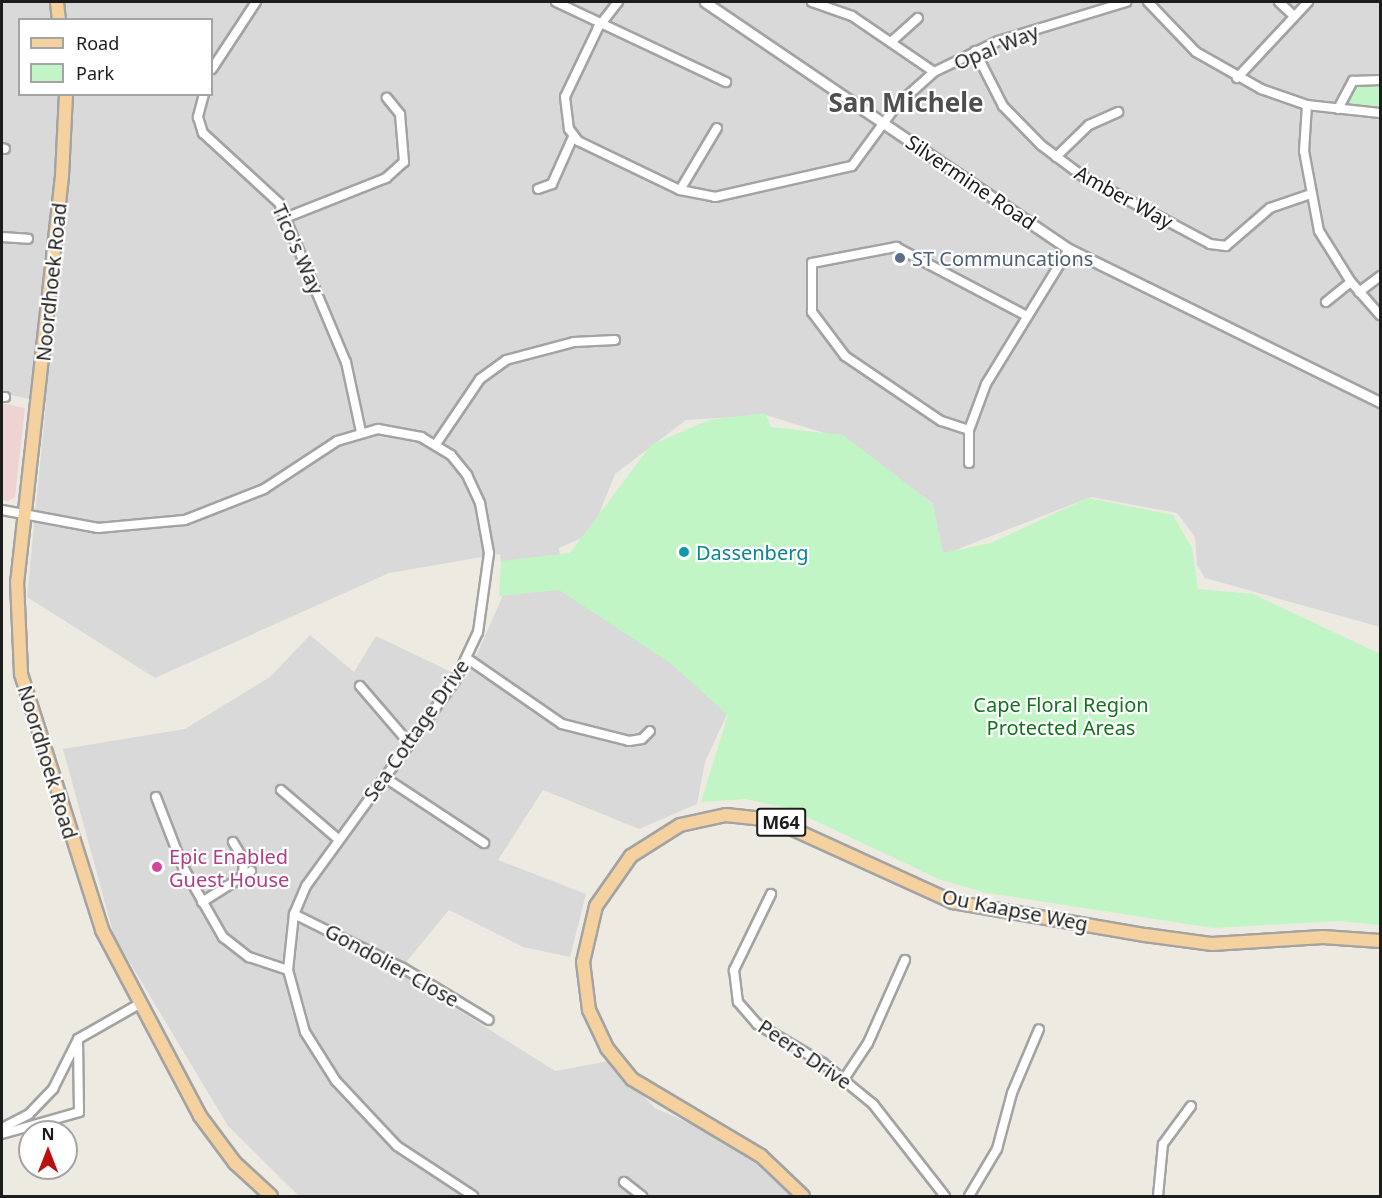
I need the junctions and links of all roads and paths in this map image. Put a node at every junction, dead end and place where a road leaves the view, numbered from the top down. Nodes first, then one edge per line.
1 (57, 2) edge
2 (256, 2) edge
3 (556, 2) edge
4 (618, 2) edge
5 (705, 2) edge
6 (812, 2) edge
7 (1126, 2) edge
8 (1148, 2) edge
9 (1279, 2) edge
10 (1308, 2) edge
11 (823, 3) edge
12 (1292, 14) junction
13 (59, 18) edge
14 (918, 18) dead end
15 (602, 22) junction
16 (891, 42) junction
17 (975, 51) junction
18 (213, 67) edge
19 (934, 72) junction
20 (1237, 78) junction
21 (1380, 80) edge
22 (726, 82) dead end
23 (66, 96) edge
24 (203, 96) edge
25 (389, 99) dead end
26 (1306, 105) junction
27 (1338, 109) junction
28 (1118, 112) dead end
29 (1380, 113) edge
30 (883, 123) junction
31 (717, 128) dead end
32 (573, 137) junction
33 (1056, 157) junction
34 (538, 189) dead end
35 (680, 190) junction
36 (1308, 195) junction
37 (285, 218) junction
38 (2, 237) edge
39 (28, 239) dead end
40 (1069, 249) junction
41 (1380, 276) edge
42 (1351, 282) junction
43 (1359, 292) junction
44 (1326, 302) dead end
45 (1380, 315) edge
46 (1027, 316) junction
47 (615, 340) dead end
48 (1380, 402) edge
49 (969, 430) junction
50 (361, 432) junction
51 (436, 444) junction
52 (969, 463) dead end
53 (2, 510) edge
54 (25, 516) junction
55 (468, 658) junction
56 (360, 686) dead end
57 (650, 731) dead end
58 (409, 743) junction
59 (384, 777) junction
60 (281, 790) dead end
61 (156, 797) dead end
62 (338, 838) junction
63 (233, 842) dead end
64 (484, 843) dead end
65 (251, 871) dead end
66 (243, 876) junction
67 (771, 894) dead end
68 (202, 902) junction
69 (294, 914) junction
70 (1380, 941) edge
71 (905, 960) dead end
72 (288, 970) junction
73 (141, 1003) junction
74 (489, 1020) dead end
75 (1039, 1029) dead end
76 (78, 1039) junction
77 (844, 1079) junction
78 (1191, 1106) dead end
79 (24, 1120) edge
80 (29, 1120) edge
81 (18, 1123) edge
82 (18, 1124) edge
83 (2, 1128) edge
84 (2, 1134) edge
85 (624, 1182) dead end
86 (271, 1197) edge
87 (473, 1197) edge
88 (642, 1197) edge
89 (803, 1197) edge
90 (945, 1197) edge
91 (969, 1197) edge
92 (1158, 1197) edge

1 - 13 main road
2 - 18 street
3 - 15 street
4 - 15 street
5 - 30 street, Silvermine Road
6 - 11 street
7 - 17 street, Opal Way
8 - 20 street
9 - 12 street
10 - 12 street
11 - 16 street
12 - 20 street
14 - 16 street
15 - 22 street
15 - 32 street
16 - 19 street
17 - 19 street, Opal Way
17 - 33 street, Amber Way
19 - 30 street, Opal Way
20 - 26 street
21 - 27 street
23 - 54 main road, Noordhoek Road
24 - 37 street, Tico's Way
25 - 37 street
26 - 27 street
26 - 36 street
27 - 29 street
28 - 33 street
30 - 35 street, Opal Way
30 - 40 street, Silvermine Road
31 - 35 street
32 - 34 street
32 - 35 street, Opal Way
33 - 36 street, Amber Way
36 - 42 street
37 - 50 street, Tico's Way
38 - 39 street
40 - 46 street
40 - 48 street, Silvermine Road
41 - 43 street
42 - 43 street
42 - 44 street
43 - 45 street
46 - 49 street
46 - 49 street
47 - 51 street
49 - 52 street
50 - 51 street, Sea Cottage Drive
50 - 54 street, Sea Cottage Drive
51 - 55 street, Sea Cottage Drive
53 - 54 street, Sea Cottage Drive
54 - 73 main road, Noordhoek Road
55 - 57 street
55 - 58 street, Sea Cottage Drive
56 - 58 street
58 - 59 street, Sea Cottage Drive
59 - 62 street, Sea Cottage Drive
59 - 64 street
60 - 62 street
61 - 68 street
62 - 69 street, Sea Cottage Drive
63 - 66 street
65 - 66 street
66 - 68 street
67 - 77 street, Peers Drive
68 - 72 street
69 - 72 street, Sea Cottage Drive
69 - 74 street, Gondolier Close
70 - 89 main road, Ou Kaapse Weg / M64
71 - 77 street
72 - 87 street, Sea Cottage Drive
73 - 76 street
73 - 86 main road, Noordhoek Road
75 - 91 street
76 - 79 street
76 - 80 street
77 - 90 street, Peers Drive
78 - 92 street
81 - 83 street
82 - 84 street
85 - 88 street

